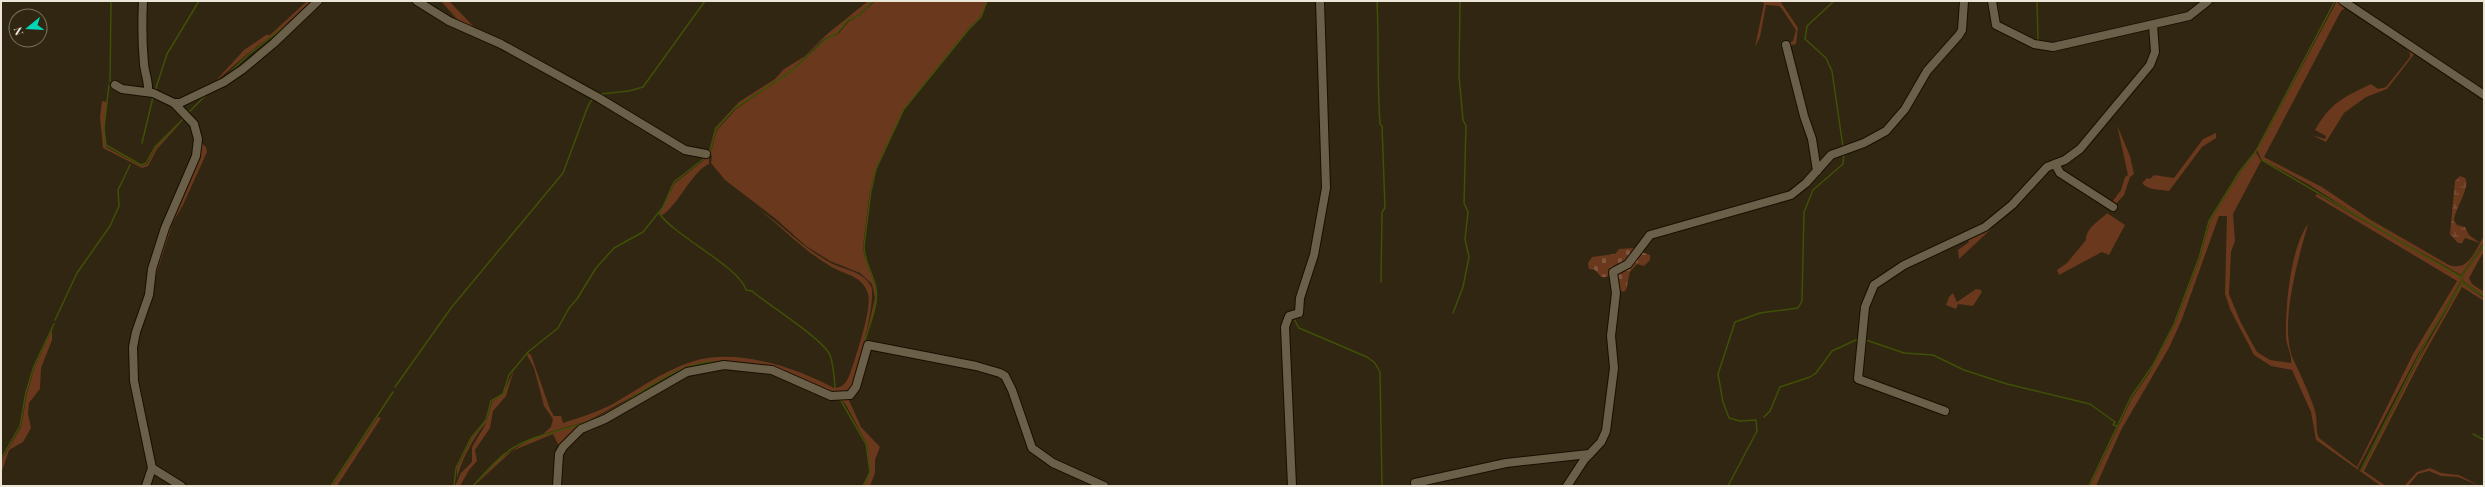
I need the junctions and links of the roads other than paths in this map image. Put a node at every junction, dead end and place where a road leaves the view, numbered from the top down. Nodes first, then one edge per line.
1 (143, 1) edge
2 (318, 1) edge
3 (417, 1) edge
4 (1320, 1) edge
5 (1964, 1) edge
6 (1992, 1) edge
7 (2208, 1) edge
8 (2343, 1) edge
9 (2153, 25) junction
10 (1786, 45) dead end
11 (115, 85) dead end
12 (148, 92) junction
13 (2484, 95) edge
14 (174, 103) junction
15 (706, 154) dead end
16 (2055, 164) junction
17 (1817, 170) junction
18 (2113, 207) dead end
19 (1945, 411) dead end
20 (1589, 454) junction
21 (152, 468) junction
22 (1415, 483) dead end
23 (146, 486) edge
24 (180, 486) edge
25 (558, 486) edge
26 (1104, 486) edge
27 (1292, 486) edge
28 (1567, 486) edge

1 - 12 street
2 - 14 street
3 - 15 street
4 - 27 street
5 - 17 street
6 - 9 street
7 - 9 street
8 - 13 street
9 - 16 street
10 - 17 street
11 - 12 street
12 - 14 street
14 - 21 street
16 - 18 street
16 - 19 street
17 - 20 street
20 - 22 street
20 - 28 street
21 - 23 street
21 - 24 street
25 - 26 street

